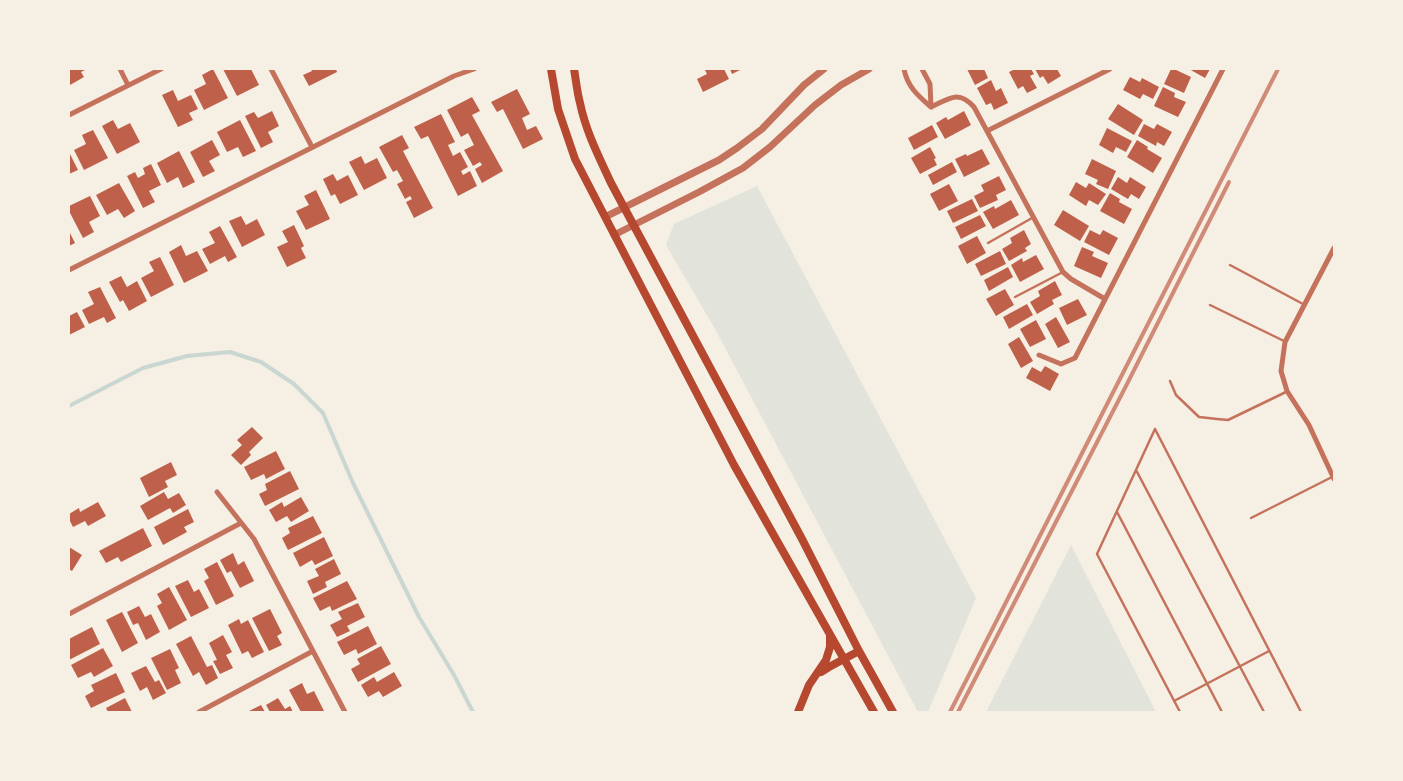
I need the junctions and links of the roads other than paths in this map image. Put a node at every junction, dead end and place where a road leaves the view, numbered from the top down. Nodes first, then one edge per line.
1 (120, 69) edge
2 (161, 69) edge
3 (271, 69) edge
4 (450, 69) edge
5 (474, 69) edge
6 (551, 69) edge
7 (574, 69) edge
8 (824, 69) edge
9 (869, 69) edge
10 (904, 69) edge
11 (922, 69) edge
12 (1110, 69) edge
13 (1223, 69) edge
14 (454, 76) junction
15 (128, 85) junction
16 (930, 107) junction
17 (69, 115) edge
18 (988, 131) junction
19 (312, 147) junction
20 (624, 208) junction
21 (1034, 217) junction
22 (605, 218) junction
23 (634, 225) junction
24 (614, 235) junction
25 (988, 243) dead end
26 (1333, 251) edge
27 (1230, 265) dead end
28 (69, 270) edge
29 (1062, 272) junction
30 (1015, 297) dead end
31 (1105, 299) junction
32 (1210, 305) dead end
33 (1304, 305) junction
34 (1285, 342) junction
35 (1039, 355) dead end
36 (1170, 381) dead end
37 (1287, 391) junction
38 (1136, 470) junction
39 (1334, 478) edge
40 (216, 492) dead end
41 (1117, 511) junction
42 (1251, 518) dead end
43 (241, 523) junction
44 (69, 614) edge
45 (830, 635) junction
46 (1269, 650) junction
47 (313, 651) junction
48 (859, 651) junction
49 (845, 658) junction
50 (1240, 667) junction
51 (817, 675) junction
52 (1207, 684) junction
53 (1174, 701) junction
54 (199, 712) edge
55 (345, 712) edge
56 (798, 712) edge
57 (874, 712) edge
58 (893, 712) edge
59 (1180, 712) edge
60 (1222, 712) edge
61 (1264, 712) edge
62 (1301, 712) edge

1 - 15 street
2 - 15 street
3 - 19 street
4 - 14 street
5 - 14 street
6 - 22 main road
7 - 20 main road
8 - 20 street
9 - 23 street
10 - 16 street
11 - 16 street
12 - 18 street
13 - 31 street
14 - 19 street
15 - 17 street
16 - 18 street
18 - 21 street
19 - 28 street
20 - 22 street
20 - 23 main road
21 - 25 lane
21 - 29 street
22 - 24 main road
23 - 24 street
23 - 48 main road
24 - 45 main road
26 - 33 street
27 - 33 lane
29 - 30 lane
29 - 31 street
31 - 35 street
32 - 34 lane
33 - 34 street
34 - 37 street
36 - 37 lane
37 - 39 street
38 - 41 lane
38 - 46 lane
38 - 50 lane
39 - 42 lane
40 - 43 street
41 - 52 lane
41 - 53 lane
43 - 44 street
43 - 47 street
45 - 49 main road
45 - 51 main road
46 - 50 lane
46 - 62 lane
47 - 54 street
47 - 55 street
48 - 49 main road
48 - 58 main road
49 - 51 main road
49 - 57 main road
50 - 52 lane
50 - 61 lane
51 - 56 main road
52 - 53 lane
52 - 60 lane
53 - 59 lane

